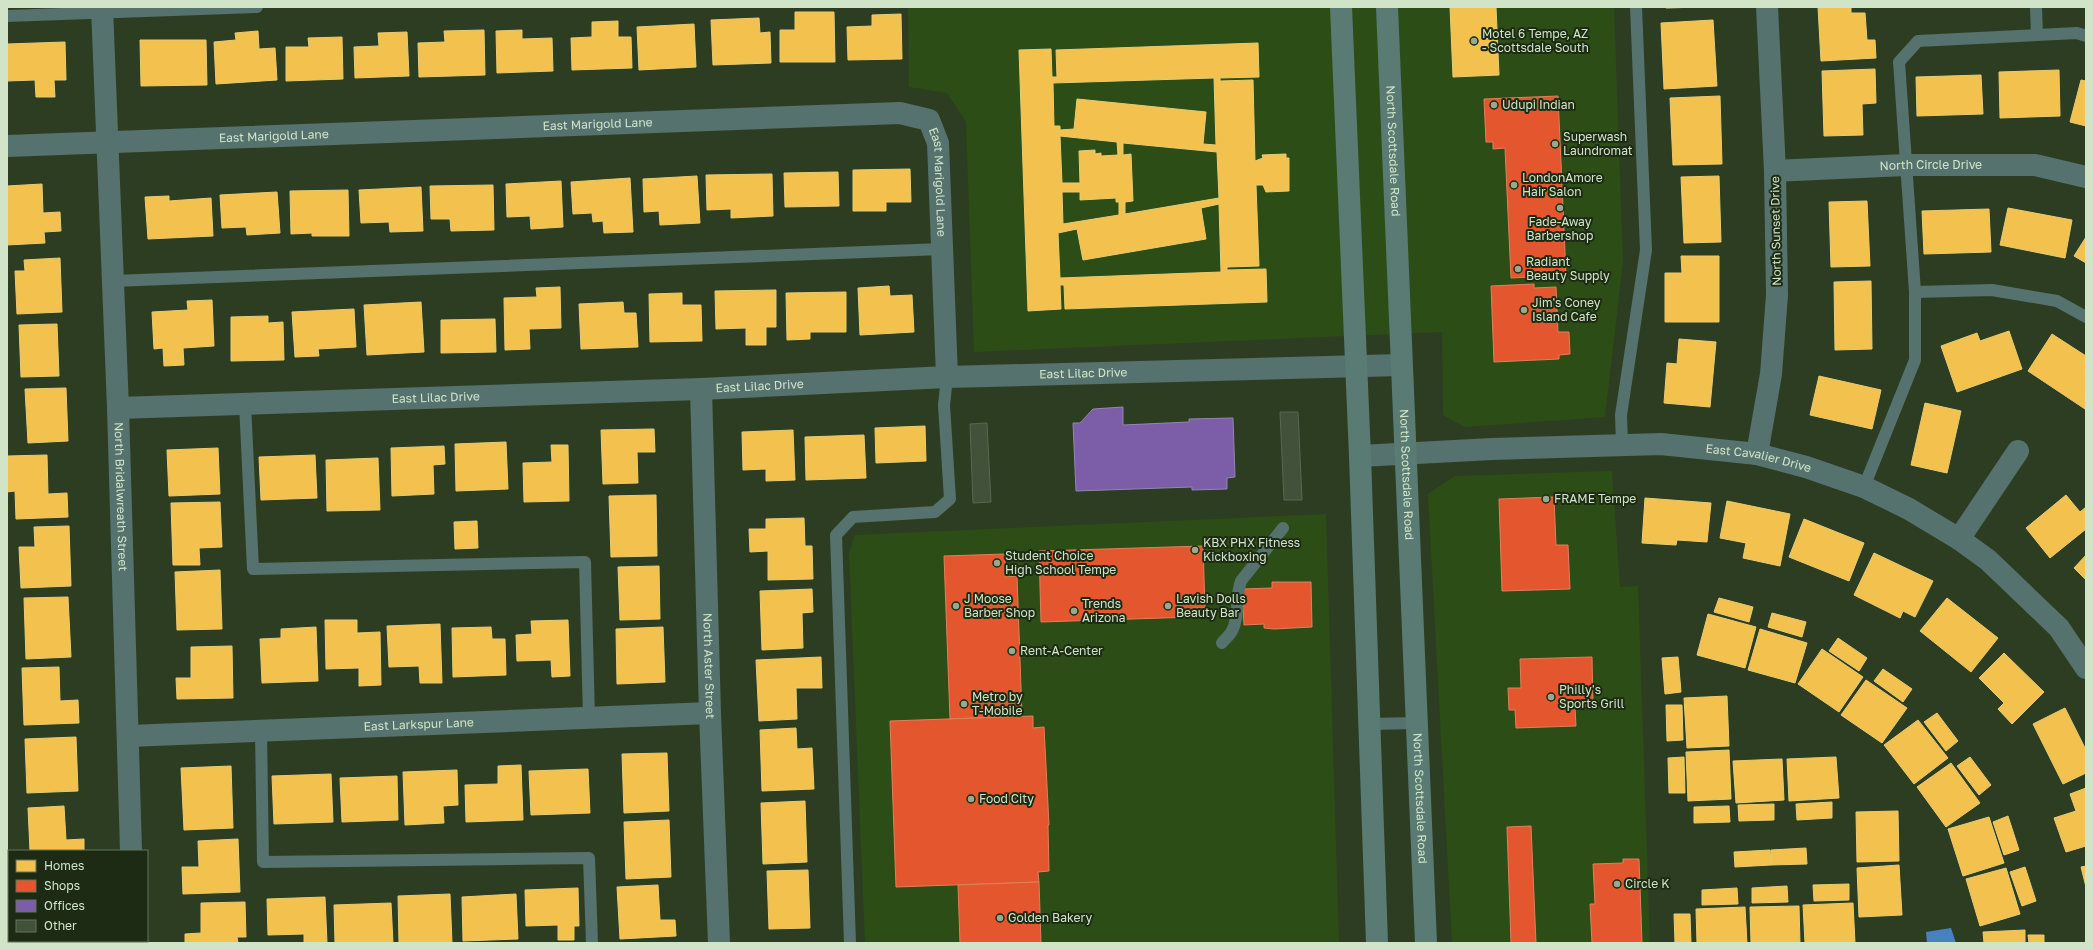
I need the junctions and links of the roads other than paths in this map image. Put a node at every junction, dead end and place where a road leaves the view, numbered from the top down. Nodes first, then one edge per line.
1 (257, 7) edge
2 (1341, 7) edge
3 (1387, 7) edge
4 (1636, 7) edge
5 (1767, 7) edge
6 (2036, 7) edge
7 (102, 10) edge
8 (7, 16) edge
9 (2037, 35) junction
10 (2086, 36) edge
11 (108, 143) junction
12 (7, 146) edge
13 (1906, 165) junction
14 (1775, 172) junction
15 (2086, 177) edge
16 (942, 249) junction
17 (113, 281) junction
18 (1915, 292) junction
19 (2086, 317) edge
20 (1401, 365) junction
21 (1356, 367) junction
22 (947, 377) junction
23 (701, 389) junction
24 (245, 404) junction
25 (118, 408) junction
26 (1622, 444) junction
27 (2018, 451) dead end
28 (1405, 454) junction
29 (1756, 454) junction
30 (1360, 456) junction
31 (1864, 487) junction
32 (1284, 528) dead end
33 (1959, 539) junction
34 (1222, 643) dead end
35 (2086, 668) edge
36 (710, 714) junction
37 (589, 718) junction
38 (1417, 723) junction
39 (1370, 724) junction
40 (262, 731) junction
41 (128, 736) junction
42 (131, 850) edge
43 (592, 943) edge
44 (720, 943) edge
45 (850, 943) edge
46 (1377, 943) edge
47 (1426, 943) edge

1 - 7 lane
2 - 21 main road
3 - 20 main road, North Scottsdale Road
4 - 26 lane
5 - 14 street, North Sunset Drive
6 - 9 lane
7 - 8 lane
7 - 11 street, North Bridalwreath Street
9 - 10 lane
9 - 13 lane
11 - 12 street, East Marigold Lane
11 - 16 street, East Marigold Lane
11 - 17 street, North Bridalwreath Street
13 - 14 street, North Circle Drive
13 - 15 street, North Circle Drive
13 - 18 lane
14 - 29 street, North Sunset Drive
16 - 17 lane
16 - 22 street, East Marigold Lane
17 - 25 street, North Bridalwreath Street
18 - 19 lane
18 - 31 lane
20 - 21 street, East Lilac Drive
20 - 28 main road, North Scottsdale Road
21 - 22 street, East Lilac Drive
21 - 30 main road
22 - 23 street, East Lilac Drive
22 - 45 lane
23 - 24 street, East Lilac Drive
23 - 36 street, North Aster Street
24 - 25 street, East Lilac Drive
24 - 37 lane
25 - 41 street, North Bridalwreath Street
26 - 28 street, East Cavalier Drive
26 - 29 street, East Cavalier Drive
27 - 33 street
28 - 30 street, East Cavalier Drive
28 - 38 main road, North Scottsdale Road
29 - 31 street, East Cavalier Drive
30 - 39 main road
31 - 33 street, East Cavalier Drive
32 - 34 lane
33 - 35 street, East Cavalier Drive
36 - 37 street, East Larkspur Lane
36 - 44 street, North Aster Street
37 - 40 street, East Larkspur Lane
38 - 39 lane
38 - 47 main road, North Scottsdale Road
39 - 46 main road
40 - 41 street, East Larkspur Lane
40 - 43 lane
41 - 42 street, North Bridalwreath Street

